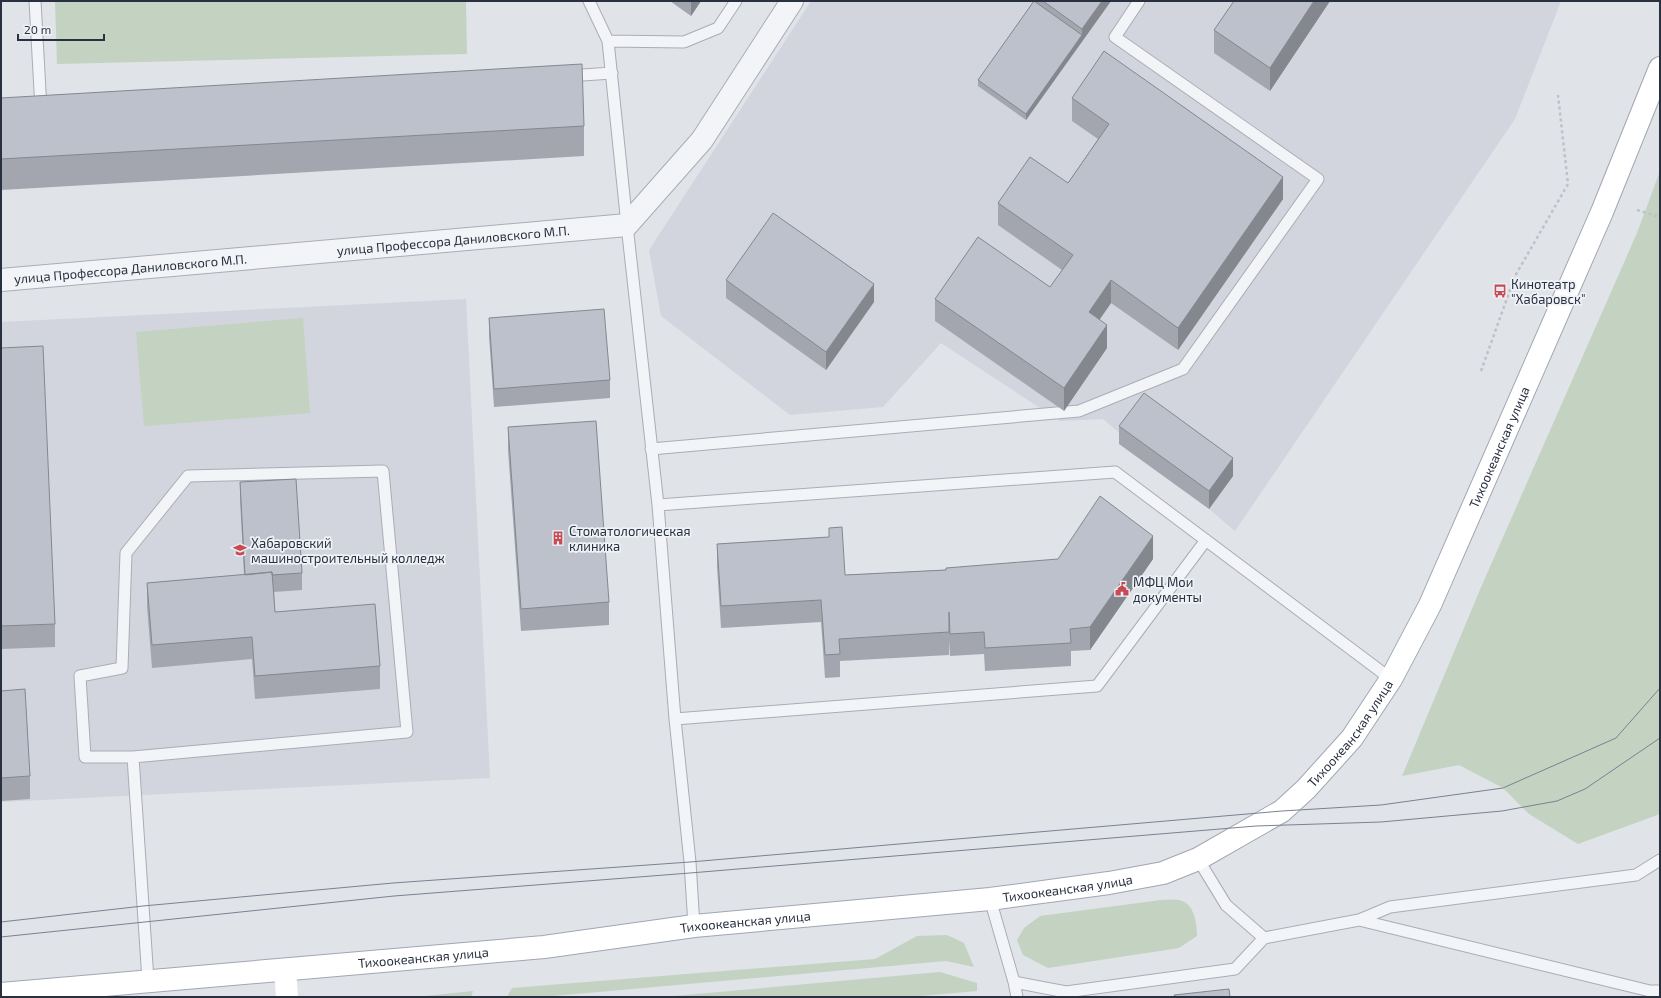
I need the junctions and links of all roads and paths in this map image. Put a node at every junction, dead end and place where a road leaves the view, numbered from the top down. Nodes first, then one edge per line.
1 (35, 1) edge
2 (589, 1) edge
3 (736, 1) edge
4 (792, 1) edge
5 (1139, 1) edge
6 (608, 41) junction
7 (1660, 68) edge
8 (612, 73) junction
9 (556, 76) edge
10 (1558, 95) dead end
11 (28, 111) edge
12 (1637, 210) dead end
13 (1660, 217) edge
14 (627, 225) junction
15 (1, 280) edge
16 (1481, 370) dead end
17 (651, 449) junction
18 (658, 505) junction
19 (1206, 540) junction
20 (1391, 679) junction
21 (675, 719) junction
22 (133, 757) junction
23 (1198, 859) junction
24 (1660, 860) edge
25 (990, 899) junction
26 (1359, 920) junction
27 (694, 926) junction
28 (1264, 938) junction
29 (285, 970) junction
30 (148, 980) junction
31 (1014, 982) junction
32 (1660, 990) edge
33 (1, 994) edge
34 (287, 997) edge
35 (1017, 997) edge

1 - 11 lane
2 - 6 lane
3 - 6 lane
4 - 14 street
5 - 17 lane
6 - 8 lane
7 - 20 main road, Тихоокеанская улица
8 - 9 lane
8 - 14 lane
10 - 16 path
12 - 13 path
14 - 15 street, улица Профессора Даниловского М.П.
14 - 17 lane
17 - 18 lane
18 - 19 lane
18 - 21 lane
19 - 20 lane
19 - 21 lane
20 - 23 main road, Тихоокеанская улица
21 - 27 lane
22 - 22 lane
22 - 30 lane
23 - 25 main road, Тихоокеанская улица
23 - 28 lane
24 - 26 lane
25 - 27 main road, Тихоокеанская улица
25 - 31 lane
26 - 28 lane
26 - 32 lane
27 - 29 main road, Тихоокеанская улица
28 - 31 lane
29 - 30 main road, Тихоокеанская улица
29 - 34 main road
30 - 33 main road, Тихоокеанская улица
31 - 35 lane

